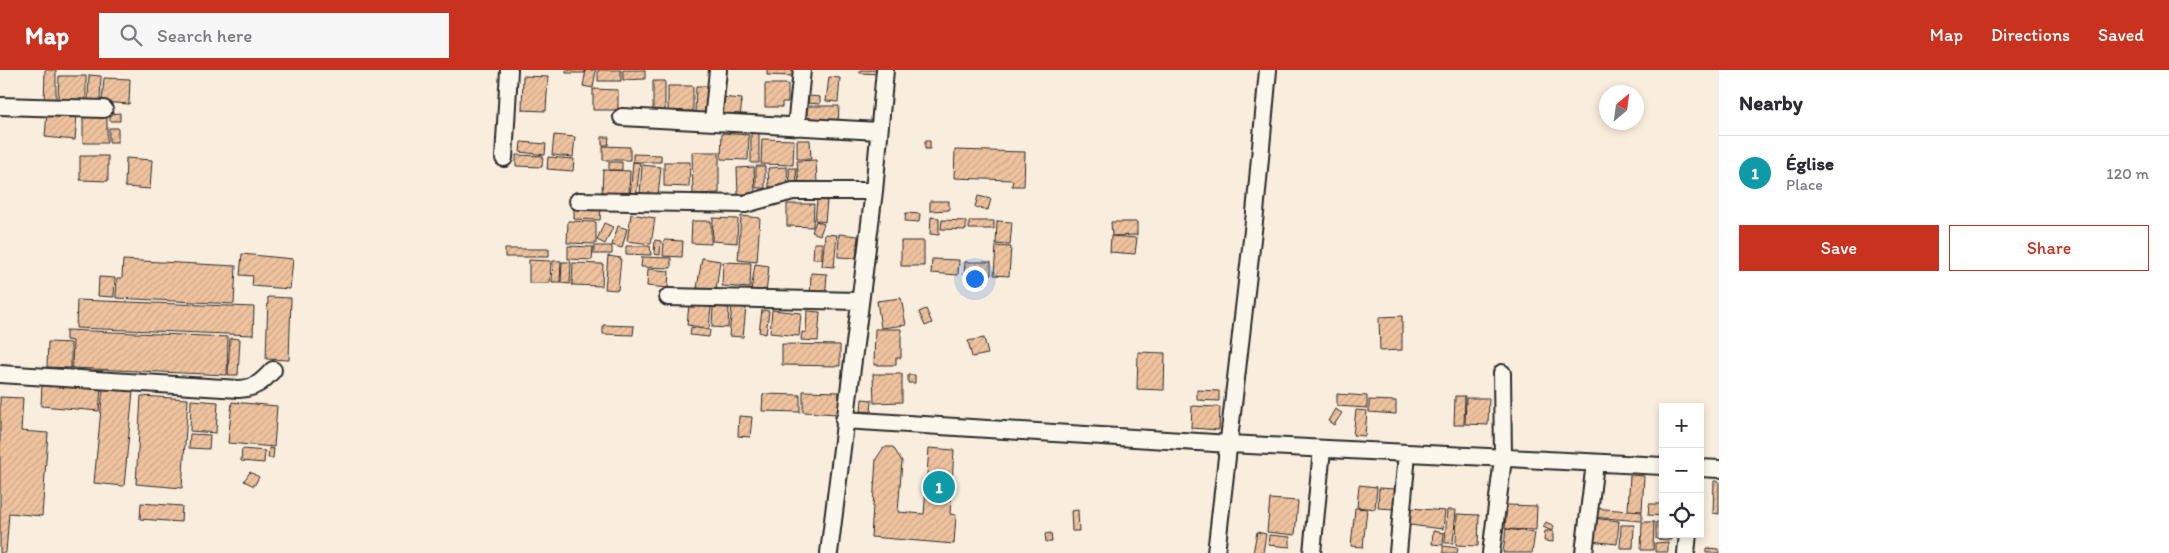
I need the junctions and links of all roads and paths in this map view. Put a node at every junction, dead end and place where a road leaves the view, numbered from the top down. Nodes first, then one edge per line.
1 (509, 70) edge
2 (718, 70) edge
3 (802, 70) edge
4 (885, 70) edge
5 (1268, 70) edge
6 (0, 106) edge
7 (104, 109) dead end
8 (622, 117) dead end
9 (713, 122) junction
10 (796, 127) junction
11 (879, 131) junction
12 (504, 158) dead end
13 (874, 191) junction
14 (578, 201) dead end
15 (668, 297) dead end
16 (859, 301) junction
17 (273, 370) dead end
18 (1502, 373) dead end
19 (0, 374) edge
20 (844, 420) junction
21 (1230, 444) junction
22 (1322, 449) junction
23 (1407, 454) junction
24 (1503, 459) junction
25 (1595, 463) junction
26 (1659, 466) edge
27 (1704, 468) edge
28 (1719, 469) edge
29 (1688, 538) edge
30 (829, 553) edge
31 (1216, 553) edge
32 (1312, 553) edge
33 (1398, 553) edge
34 (1491, 553) edge
35 (1584, 553) edge
36 (1686, 553) edge

1 - 12 street
2 - 9 street
3 - 10 street
4 - 11 street
5 - 21 street
6 - 7 street
8 - 9 street
9 - 10 street
10 - 11 street
11 - 13 street
13 - 14 street
13 - 16 street
15 - 16 street
16 - 20 street
17 - 19 street
18 - 24 street
20 - 21 street
20 - 30 street
21 - 22 street
21 - 31 street
22 - 23 street
22 - 32 street
23 - 24 street
23 - 33 street
24 - 25 street
24 - 34 street
25 - 26 street
25 - 35 street
27 - 28 street
29 - 36 street

